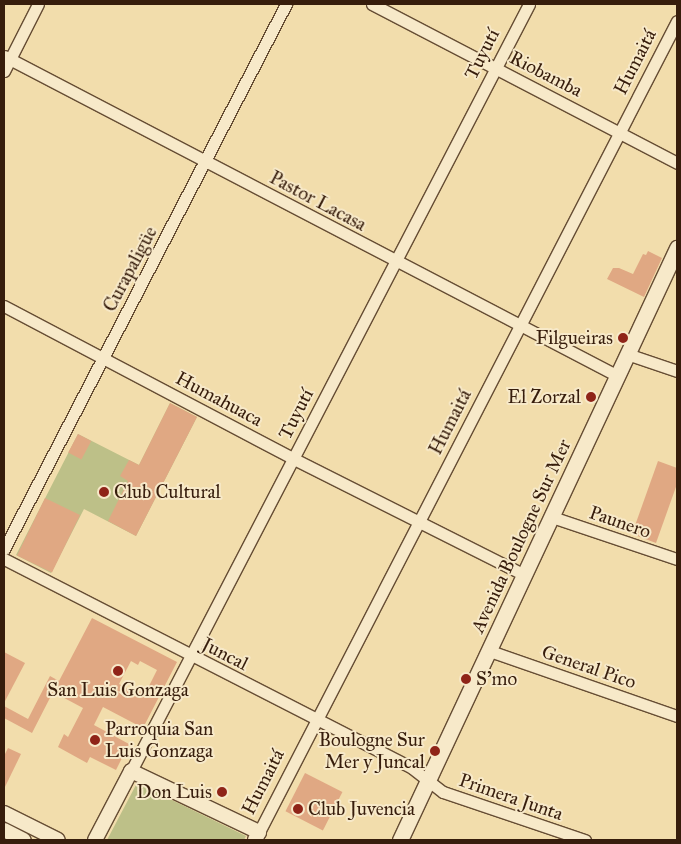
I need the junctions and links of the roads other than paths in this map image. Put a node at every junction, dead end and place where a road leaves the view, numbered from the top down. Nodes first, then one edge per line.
1 (38, 4) edge
2 (286, 4) edge
3 (372, 4) edge
4 (529, 4) edge
5 (677, 21) edge
6 (7, 57) edge
7 (495, 68) junction
8 (4, 71) edge
9 (620, 132) junction
10 (206, 163) junction
11 (677, 163) edge
12 (677, 248) edge
13 (396, 262) junction
14 (4, 306) edge
15 (520, 325) junction
16 (627, 354) junction
17 (103, 358) junction
18 (677, 372) edge
19 (618, 376) junction
20 (294, 459) junction
21 (552, 517) junction
22 (420, 522) junction
23 (4, 549) edge
24 (677, 559) edge
25 (4, 560) edge
26 (526, 575) junction
27 (490, 651) junction
28 (192, 656) junction
29 (677, 716) edge
30 (315, 721) junction
31 (131, 771) junction
32 (428, 781) junction
33 (4, 813) edge
34 (4, 830) edge
35 (257, 836) edge
36 (24, 840) edge
37 (58, 840) edge
38 (95, 840) edge
39 (400, 840) edge
40 (585, 840) edge

1 - 6 street
2 - 10 street, Curapaligüe
3 - 7 street, Riobamba
4 - 7 street, Tuyutí
5 - 9 street, Humaitá
6 - 8 street
6 - 10 street, Pastor Lacasa
7 - 9 street, Riobamba
7 - 13 street, Tuyutí
9 - 11 street, Riobamba
9 - 15 street, Humaitá
10 - 13 street, Pastor Lacasa
10 - 17 street, Curapaligüe
12 - 16 main road, Avenida Boulogne Sur Mer
13 - 15 street, Pastor Lacasa
13 - 20 street, Tuyutí
14 - 17 street, Humahuaca
15 - 19 street, Pastor Lacasa
15 - 22 street, Humaitá
16 - 18 street
16 - 19 main road, Avenida Boulogne Sur Mer
17 - 20 street, Humahuaca
17 - 23 street, Curapaligüe
19 - 21 main road, Avenida Boulogne Sur Mer
20 - 22 street, Humahuaca
20 - 28 street, Tuyutí
21 - 24 street, Paunero
21 - 26 main road, Avenida Boulogne Sur Mer
22 - 26 street, Humahuaca
22 - 30 street, Humaitá
25 - 28 street, Juncal
26 - 27 main road, Avenida Boulogne Sur Mer
27 - 29 street, General Pico
27 - 32 main road, Avenida Boulogne Sur Mer
28 - 30 street, Juncal
28 - 31 street, Tuyutí
30 - 32 street, Juncal
30 - 35 street, Humaitá
31 - 35 street
31 - 38 street, Tuyutí
32 - 39 main road, Avenida Boulogne Sur Mer
32 - 40 street, Primera Junta
33 - 37 street
34 - 36 street

